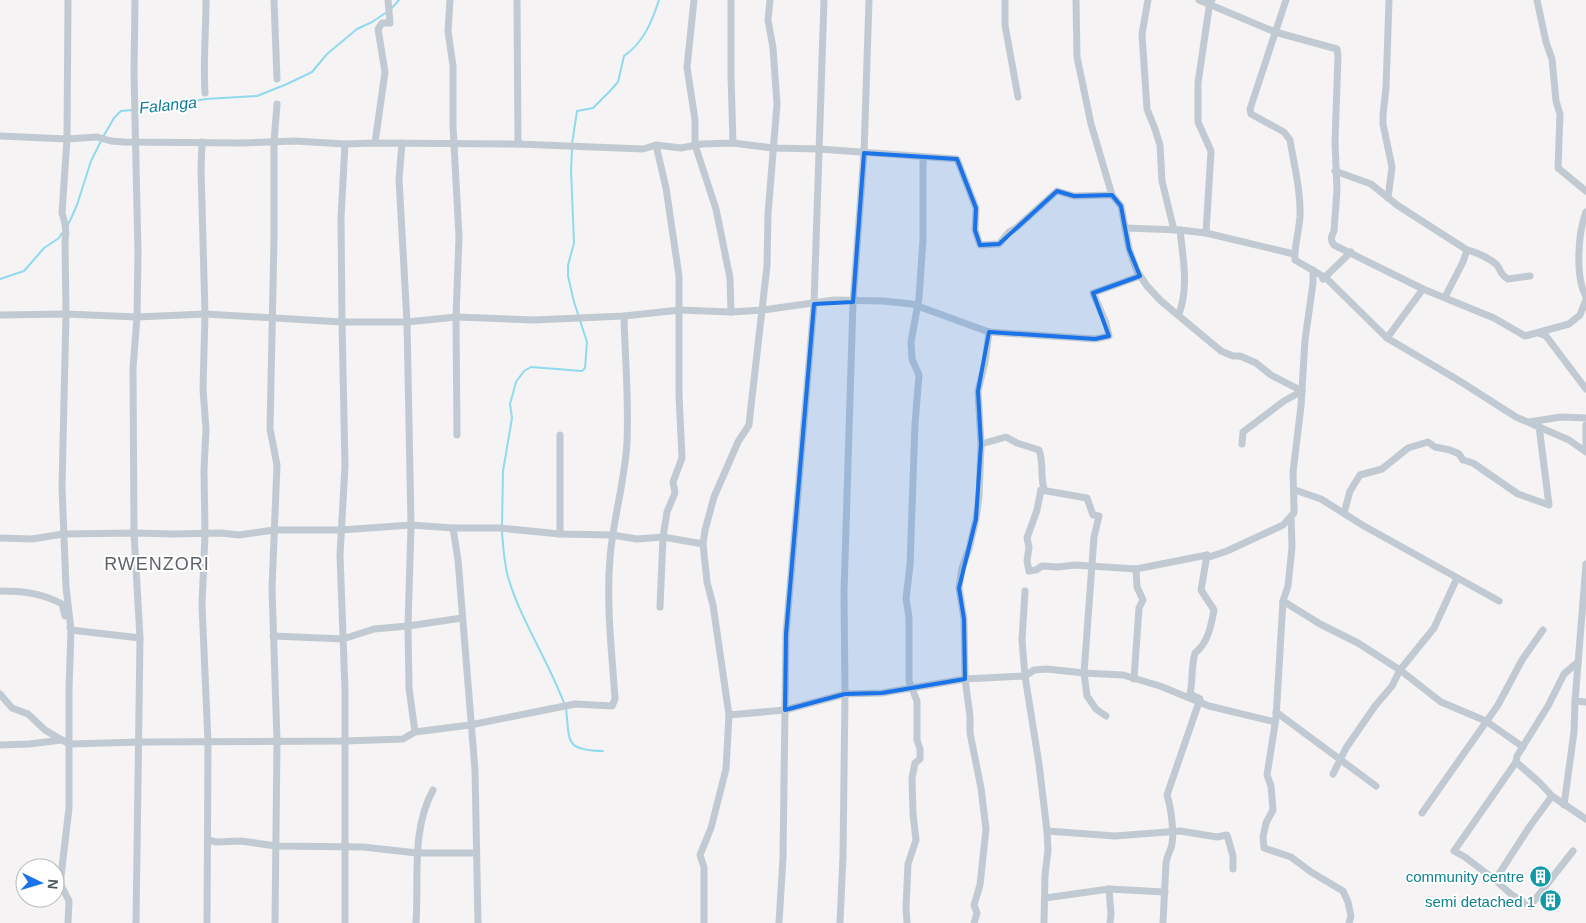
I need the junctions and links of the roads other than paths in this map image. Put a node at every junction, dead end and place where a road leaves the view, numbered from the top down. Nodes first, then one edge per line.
1 (68, 0) edge
2 (135, 0) edge
3 (206, 0) edge
4 (274, 0) edge
5 (450, 0) edge
6 (517, 0) edge
7 (694, 0) edge
8 (731, 0) edge
9 (770, 0) edge
10 (824, 0) edge
11 (869, 0) edge
12 (1005, 0) edge
13 (1076, 0) edge
14 (1148, 0) edge
15 (1199, 0) edge
16 (1286, 0) edge
17 (1389, 0) edge
18 (1537, 0) edge
19 (1211, 2) edge
20 (389, 3) edge
21 (1275, 32) junction
22 (277, 79) dead end
23 (205, 92) dead end
24 (1018, 97) dead end
25 (277, 104) dead end
26 (0, 136) edge
27 (67, 139) junction
28 (136, 142) junction
29 (202, 142) junction
30 (274, 142) junction
31 (374, 143) junction
32 (402, 143) junction
33 (453, 143) junction
34 (733, 143) junction
35 (344, 144) junction
36 (518, 144) junction
37 (656, 144) junction
38 (695, 145) junction
39 (773, 148) junction
40 (819, 149) junction
41 (864, 153) junction
42 (923, 157) junction
43 (1336, 171) junction
44 (1586, 191) edge
45 (1112, 195) junction
46 (1388, 198) junction
47 (1586, 212) edge
48 (1125, 228) junction
49 (1177, 230) junction
50 (1206, 233) junction
51 (1466, 250) junction
52 (1350, 252) junction
53 (1294, 254) junction
54 (1313, 270) junction
55 (1140, 276) junction
56 (1530, 276) dead end
57 (1326, 278) junction
58 (1313, 282) junction
59 (1423, 289) junction
60 (1445, 297) junction
61 (1586, 299) edge
62 (853, 302) junction
63 (814, 304) junction
64 (915, 305) junction
65 (680, 310) junction
66 (763, 310) junction
67 (730, 312) junction
68 (66, 314) junction
69 (205, 314) junction
70 (1179, 314) junction
71 (0, 315) edge
72 (624, 316) junction
73 (137, 317) junction
74 (456, 317) junction
75 (272, 318) junction
76 (342, 322) junction
77 (407, 322) junction
78 (989, 332) junction
79 (1539, 333) junction
80 (1387, 338) junction
81 (1586, 389) edge
82 (1302, 391) junction
83 (1586, 418) edge
84 (1544, 420) junction
85 (1528, 422) junction
86 (1586, 425) edge
87 (1540, 427) junction
88 (456, 435) dead end
89 (560, 435) dead end
90 (980, 444) junction
91 (1242, 444) dead end
92 (1586, 451) edge
93 (1041, 490) junction
94 (1295, 490) junction
95 (1344, 513) junction
96 (1291, 516) junction
97 (411, 525) junction
98 (453, 528) junction
99 (274, 530) junction
100 (341, 530) junction
101 (134, 533) junction
102 (63, 534) junction
103 (205, 534) junction
104 (560, 534) junction
105 (612, 535) junction
106 (663, 537) junction
107 (0, 538) edge
108 (703, 544) junction
109 (1207, 555) junction
110 (1586, 564) edge
111 (1093, 566) junction
112 (1136, 569) junction
113 (1457, 578) junction
114 (1024, 591) dead end
115 (0, 592) edge
116 (1283, 601) junction
117 (1499, 601) dead end
118 (660, 607) dead end
119 (462, 618) junction
120 (408, 626) junction
121 (71, 630) junction
122 (1542, 630) dead end
123 (274, 636) junction
124 (140, 638) junction
125 (343, 639) junction
126 (1578, 662) junction
127 (1400, 670) junction
128 (1084, 673) junction
129 (1025, 676) junction
130 (1134, 679) junction
131 (965, 680) junction
132 (912, 689) junction
133 (0, 694) edge
134 (845, 694) junction
135 (1574, 701) junction
136 (1199, 702) junction
137 (1586, 702) edge
138 (786, 710) junction
139 (1276, 712) junction
140 (729, 715) junction
141 (1106, 716) dead end
142 (1486, 721) junction
143 (1275, 722) junction
144 (470, 725) junction
145 (415, 732) junction
146 (62, 740) junction
147 (277, 741) junction
148 (345, 741) junction
149 (140, 742) junction
150 (208, 742) junction
151 (70, 744) junction
152 (0, 745) edge
153 (1523, 747) junction
154 (1340, 759) junction
155 (1516, 762) junction
156 (1333, 774) dead end
157 (1376, 786) dead end
158 (433, 790) dead end
159 (1552, 796) junction
160 (1564, 805) junction
161 (1422, 814) dead end
162 (1586, 819) edge
163 (1047, 831) junction
164 (1172, 832) junction
165 (208, 840) junction
166 (276, 846) junction
167 (345, 846) junction
168 (1573, 851) dead end
169 (417, 853) junction
170 (476, 853) junction
171 (1233, 869) dead end
172 (1495, 880) junction
173 (1109, 889) junction
174 (1165, 892) junction
175 (1045, 898) junction
176 (1350, 919) edge
177 (68, 923) edge
178 (136, 923) edge
179 (207, 923) edge
180 (275, 923) edge
181 (345, 923) edge
182 (416, 923) edge
183 (478, 923) edge
184 (704, 923) edge
185 (779, 923) edge
186 (840, 923) edge
187 (907, 923) edge
188 (974, 923) edge
189 (1044, 923) edge
190 (1110, 923) edge
191 (1163, 923) edge
192 (1354, 923) edge

1 - 27 street
2 - 28 street
3 - 23 street
4 - 22 street
5 - 33 street
6 - 36 street
7 - 38 street
8 - 34 street
9 - 39 street
10 - 40 street
11 - 41 street
12 - 24 street
13 - 45 street
14 - 49 street
15 - 19 street
16 - 21 street
17 - 46 street
18 - 44 street
19 - 21 street
19 - 50 street
20 - 31 street
21 - 43 street
21 - 53 street
25 - 30 street
26 - 27 street
27 - 28 street
27 - 68 street
28 - 29 street
28 - 73 street
29 - 30 street
29 - 69 street
30 - 35 street
30 - 75 street
31 - 32 street
31 - 35 street
32 - 33 street
32 - 77 street
33 - 36 street
33 - 74 street
34 - 38 street
34 - 39 street
35 - 76 street
36 - 37 street
37 - 38 street
37 - 65 street
38 - 67 street
39 - 40 street
39 - 66 street
40 - 41 street
40 - 63 street
41 - 42 street
41 - 62 street
42 - 45 street
42 - 64 street
43 - 46 street
43 - 52 street
45 - 48 street
46 - 51 street
47 - 61 street
48 - 49 street
48 - 55 street
49 - 50 street
49 - 70 street
50 - 53 street
51 - 56 street
51 - 60 street
52 - 57 street
52 - 59 street
53 - 54 street
54 - 57 street
54 - 58 street
55 - 70 street
55 - 78 street
57 - 58 street
57 - 80 street
58 - 82 street
59 - 60 street
59 - 80 street
60 - 79 street
61 - 79 street
62 - 63 street
62 - 64 street
62 - 134 street
63 - 66 street
63 - 138 street
64 - 78 street
64 - 132 street
65 - 67 street
65 - 72 street
65 - 106 street
66 - 67 street
66 - 108 street
68 - 71 street
68 - 73 street
68 - 102 street
69 - 73 street
69 - 75 street
69 - 103 street
70 - 82 street
72 - 74 street
72 - 105 street
73 - 101 street
74 - 77 street
74 - 88 street
75 - 76 street
75 - 99 street
76 - 77 street
76 - 100 street
77 - 97 street
78 - 90 street
79 - 81 street
80 - 85 street
82 - 91 street
82 - 94 street
83 - 84 street
84 - 85 street
84 - 87 street
85 - 87 street
86 - 92 street
87 - 92 street
87 - 95 street
89 - 104 street
90 - 93 street
90 - 131 street
93 - 111 street
93 - 111 street
94 - 95 street
94 - 96 street
95 - 113 street
96 - 109 street
96 - 116 street
97 - 98 street
97 - 100 street
97 - 120 street
98 - 104 street
98 - 119 street
99 - 100 street
99 - 103 street
99 - 123 street
100 - 125 street
101 - 102 street
101 - 103 street
101 - 124 street
102 - 107 street
102 - 121 street
103 - 150 street
104 - 105 street
105 - 106 street
105 - 144 street
106 - 108 street
106 - 118 street
108 - 140 street
109 - 112 street
109 - 136 street
110 - 126 street
111 - 112 street
111 - 128 street
112 - 130 street
113 - 117 street
113 - 127 street
114 - 129 street
115 - 121 street
116 - 127 street
116 - 139 street
119 - 120 street
119 - 144 street
120 - 125 street
120 - 145 street
121 - 124 street
121 - 151 street
122 - 142 street
123 - 125 street
123 - 147 street
124 - 149 street
125 - 148 street
126 - 135 street
126 - 153 street
127 - 142 street
127 - 154 street
128 - 129 street
128 - 130 street
128 - 141 street
129 - 131 street
129 - 163 street
130 - 136 street
131 - 132 street
131 - 188 street
132 - 134 street
132 - 187 street
133 - 146 street
134 - 138 street
134 - 186 street
135 - 137 street
135 - 160 street
136 - 143 street
136 - 164 street
138 - 140 street
138 - 185 street
139 - 143 street
139 - 154 street
140 - 184 street
142 - 153 street
142 - 161 street
143 - 176 street
144 - 145 street
144 - 170 street
145 - 148 street
146 - 151 street
146 - 152 street
147 - 148 street
147 - 150 street
147 - 166 street
148 - 167 street
149 - 150 street
149 - 151 street
149 - 178 street
150 - 165 street
151 - 177 street
153 - 155 street
154 - 156 street
154 - 157 street
155 - 159 street
155 - 172 street
158 - 169 street
159 - 160 street
159 - 172 street
160 - 162 street
163 - 164 street
163 - 175 street
164 - 171 street
164 - 174 street
165 - 166 street
165 - 179 street
166 - 167 street
166 - 180 street
167 - 169 street
167 - 181 street
168 - 172 street
169 - 170 street
169 - 182 street
170 - 183 street
173 - 174 street
173 - 175 street
173 - 190 street
174 - 191 street
175 - 189 street
176 - 192 street

